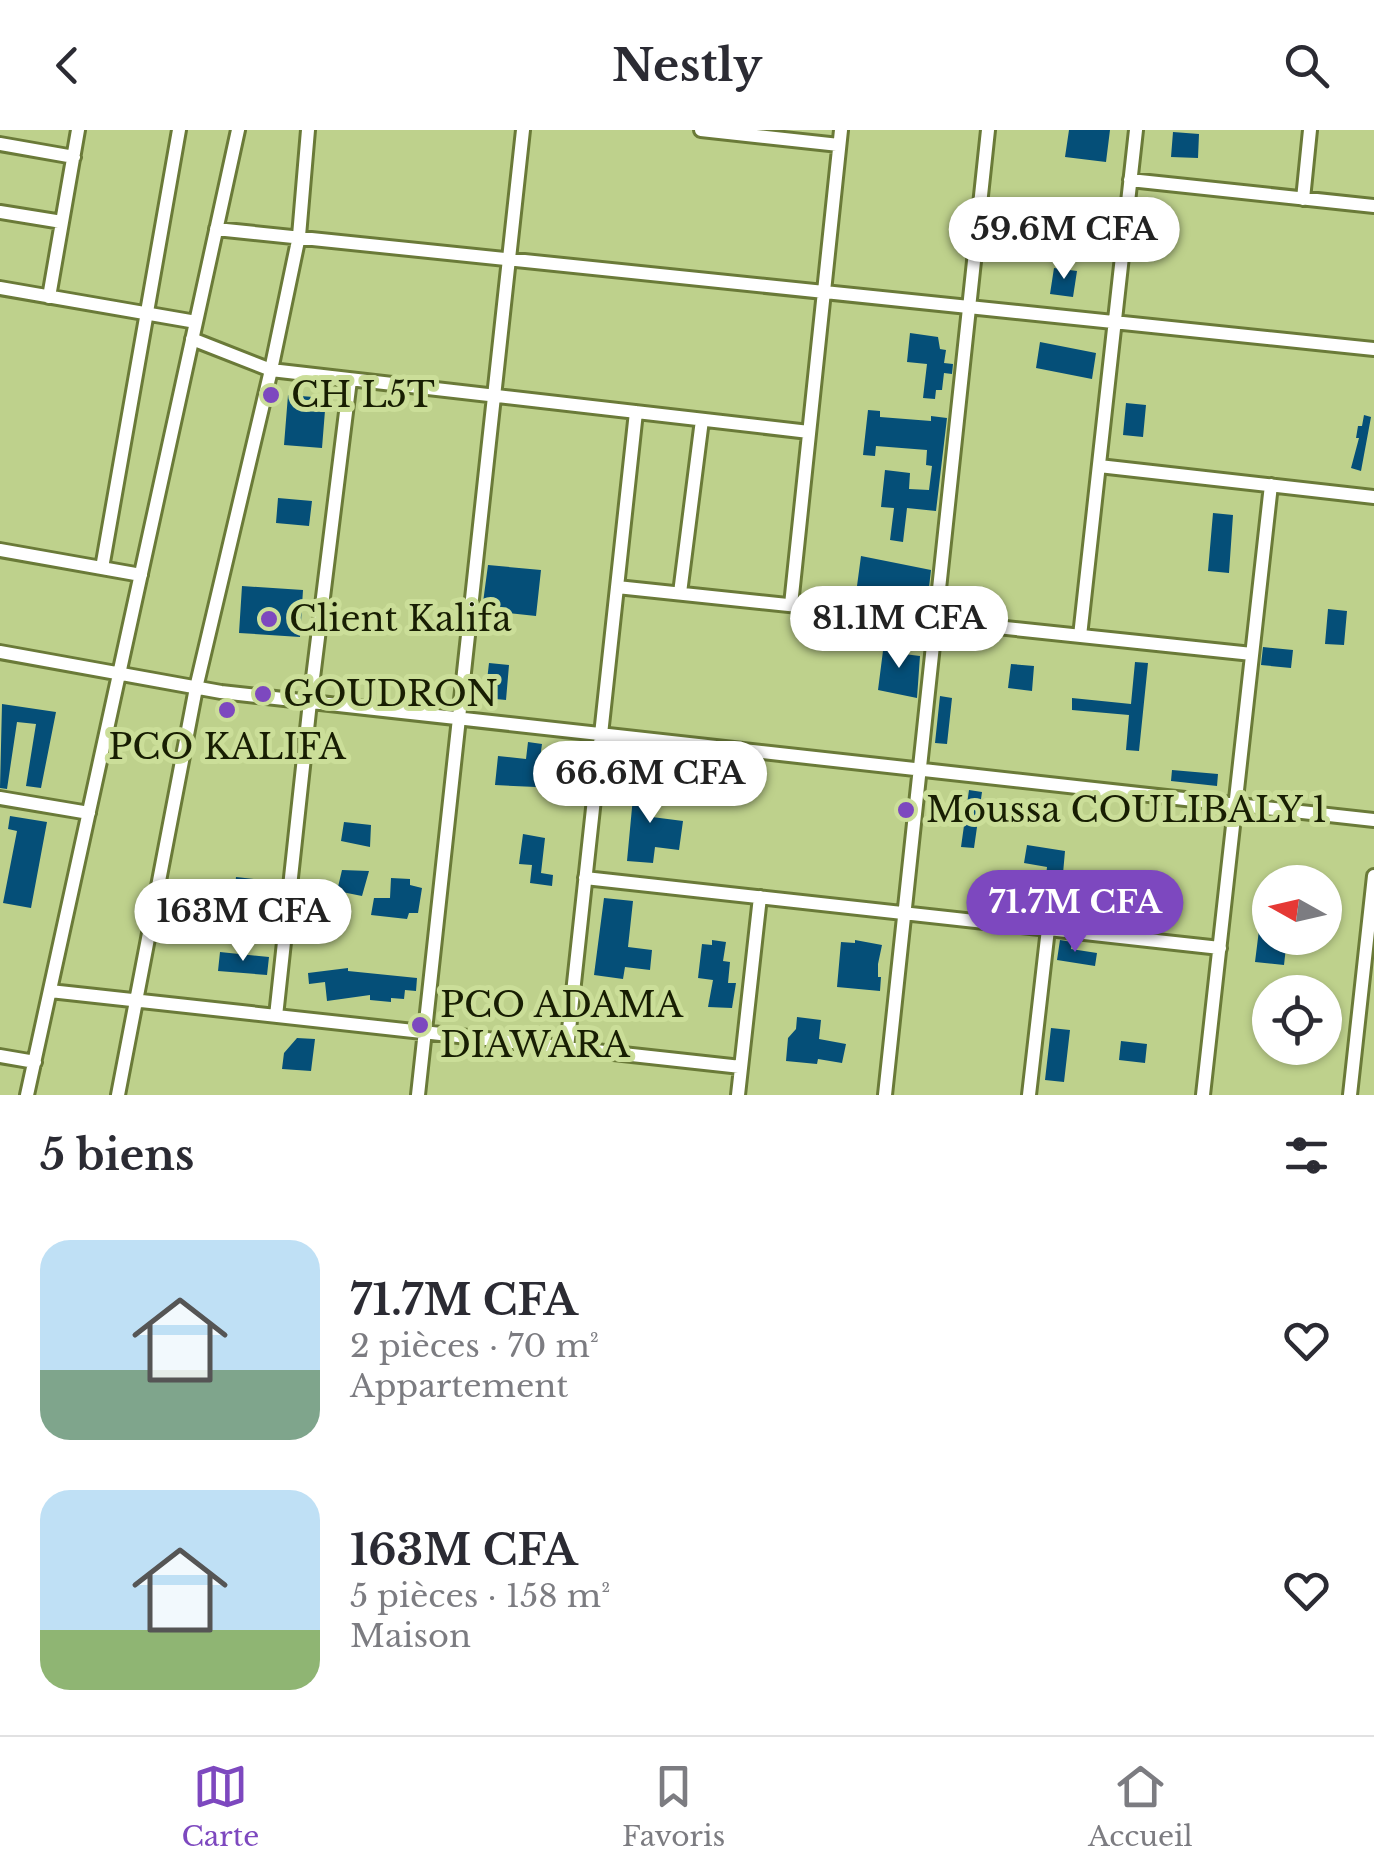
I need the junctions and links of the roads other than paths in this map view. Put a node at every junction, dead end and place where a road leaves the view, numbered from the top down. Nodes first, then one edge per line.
1 (78, 130) edge
2 (179, 130) edge
3 (238, 130) edge
4 (308, 130) edge
5 (523, 130) edge
6 (700, 130) edge
7 (988, 130) edge
8 (1136, 130) edge
9 (1310, 130) edge
10 (840, 137) edge
11 (0, 144) edge
12 (74, 157) junction
13 (1130, 180) junction
14 (1303, 199) junction
15 (1374, 206) edge
16 (0, 212) edge
17 (62, 222) junction
18 (216, 229) junction
19 (298, 236) junction
20 (510, 257) junction
21 (0, 288) edge
22 (824, 290) junction
23 (49, 297) junction
24 (969, 306) junction
25 (147, 314) junction
26 (1115, 321) junction
27 (196, 322) junction
28 (192, 339) junction
29 (1374, 348) edge
30 (272, 370) junction
31 (350, 380) junction
32 (494, 396) junction
33 (636, 412) junction
34 (702, 420) junction
35 (809, 432) junction
36 (1099, 466) junction
37 (1271, 485) junction
38 (1374, 496) edge
39 (0, 550) edge
40 (102, 568) junction
41 (141, 575) junction
42 (616, 587) junction
43 (680, 594) junction
44 (791, 605) junction
45 (936, 620) junction
46 (1080, 636) junction
47 (0, 652) edge
48 (1252, 654) junction
49 (119, 674) junction
50 (196, 688) junction
51 (310, 702) junction
52 (459, 719) junction
53 (601, 734) junction
54 (920, 770) junction
55 (0, 798) edge
56 (1236, 805) junction
57 (89, 813) junction
58 (1374, 820) edge
59 (1374, 876) edge
60 (585, 878) junction
61 (760, 898) junction
62 (904, 913) junction
63 (1048, 929) junction
64 (1220, 948) junction
65 (50, 991) junction
66 (138, 1003) junction
67 (276, 1016) junction
68 (425, 1032) junction
69 (566, 1048) junction
70 (0, 1056) edge
71 (35, 1062) junction
72 (741, 1067) junction
73 (28, 1095) edge
74 (118, 1095) edge
75 (418, 1095) edge
76 (738, 1095) edge
77 (884, 1095) edge
78 (1030, 1095) edge
79 (1203, 1095) edge
80 (1350, 1095) edge

1 - 12 street
2 - 25 street
3 - 18 street
4 - 19 street
5 - 20 street
6 - 10 street
7 - 24 street
8 - 13 street
9 - 14 street
10 - 22 street
11 - 12 street
12 - 17 street
13 - 14 street
13 - 26 street
14 - 15 street
16 - 17 street
17 - 23 street
18 - 19 street
18 - 27 street
19 - 20 street
19 - 30 street
20 - 22 street
20 - 32 street
21 - 23 street
22 - 24 street
22 - 35 street
23 - 25 street
24 - 26 street
24 - 45 street
25 - 27 street
25 - 40 street
26 - 29 street
26 - 36 street
27 - 28 street
28 - 30 street
28 - 41 street
30 - 31 street
30 - 50 street
31 - 32 street
31 - 51 street
32 - 33 street
32 - 52 street
33 - 34 street
33 - 42 street
34 - 35 street
34 - 43 street
35 - 44 street
36 - 37 street
36 - 46 street
37 - 38 street
37 - 48 street
39 - 40 street
40 - 41 street
41 - 49 street
42 - 43 street
42 - 53 street
43 - 44 street
44 - 45 street
45 - 46 street
45 - 54 street
46 - 48 street
47 - 49 street
48 - 56 street
49 - 50 street
49 - 57 street
50 - 51 street
50 - 66 street
51 - 52 street
51 - 67 street
52 - 53 street
52 - 68 street
53 - 54 street
53 - 60 street
54 - 56 street
54 - 62 street
55 - 57 street
56 - 58 street
56 - 64 street
57 - 65 street
59 - 80 street
60 - 61 street
60 - 69 street
61 - 62 street
61 - 72 street
62 - 63 street
62 - 77 street
63 - 64 street
63 - 78 street
64 - 79 street
65 - 66 street
65 - 71 street
66 - 67 street
66 - 74 street
67 - 68 street
68 - 69 street
68 - 75 street
69 - 72 street
70 - 71 street
71 - 73 street
72 - 76 street

